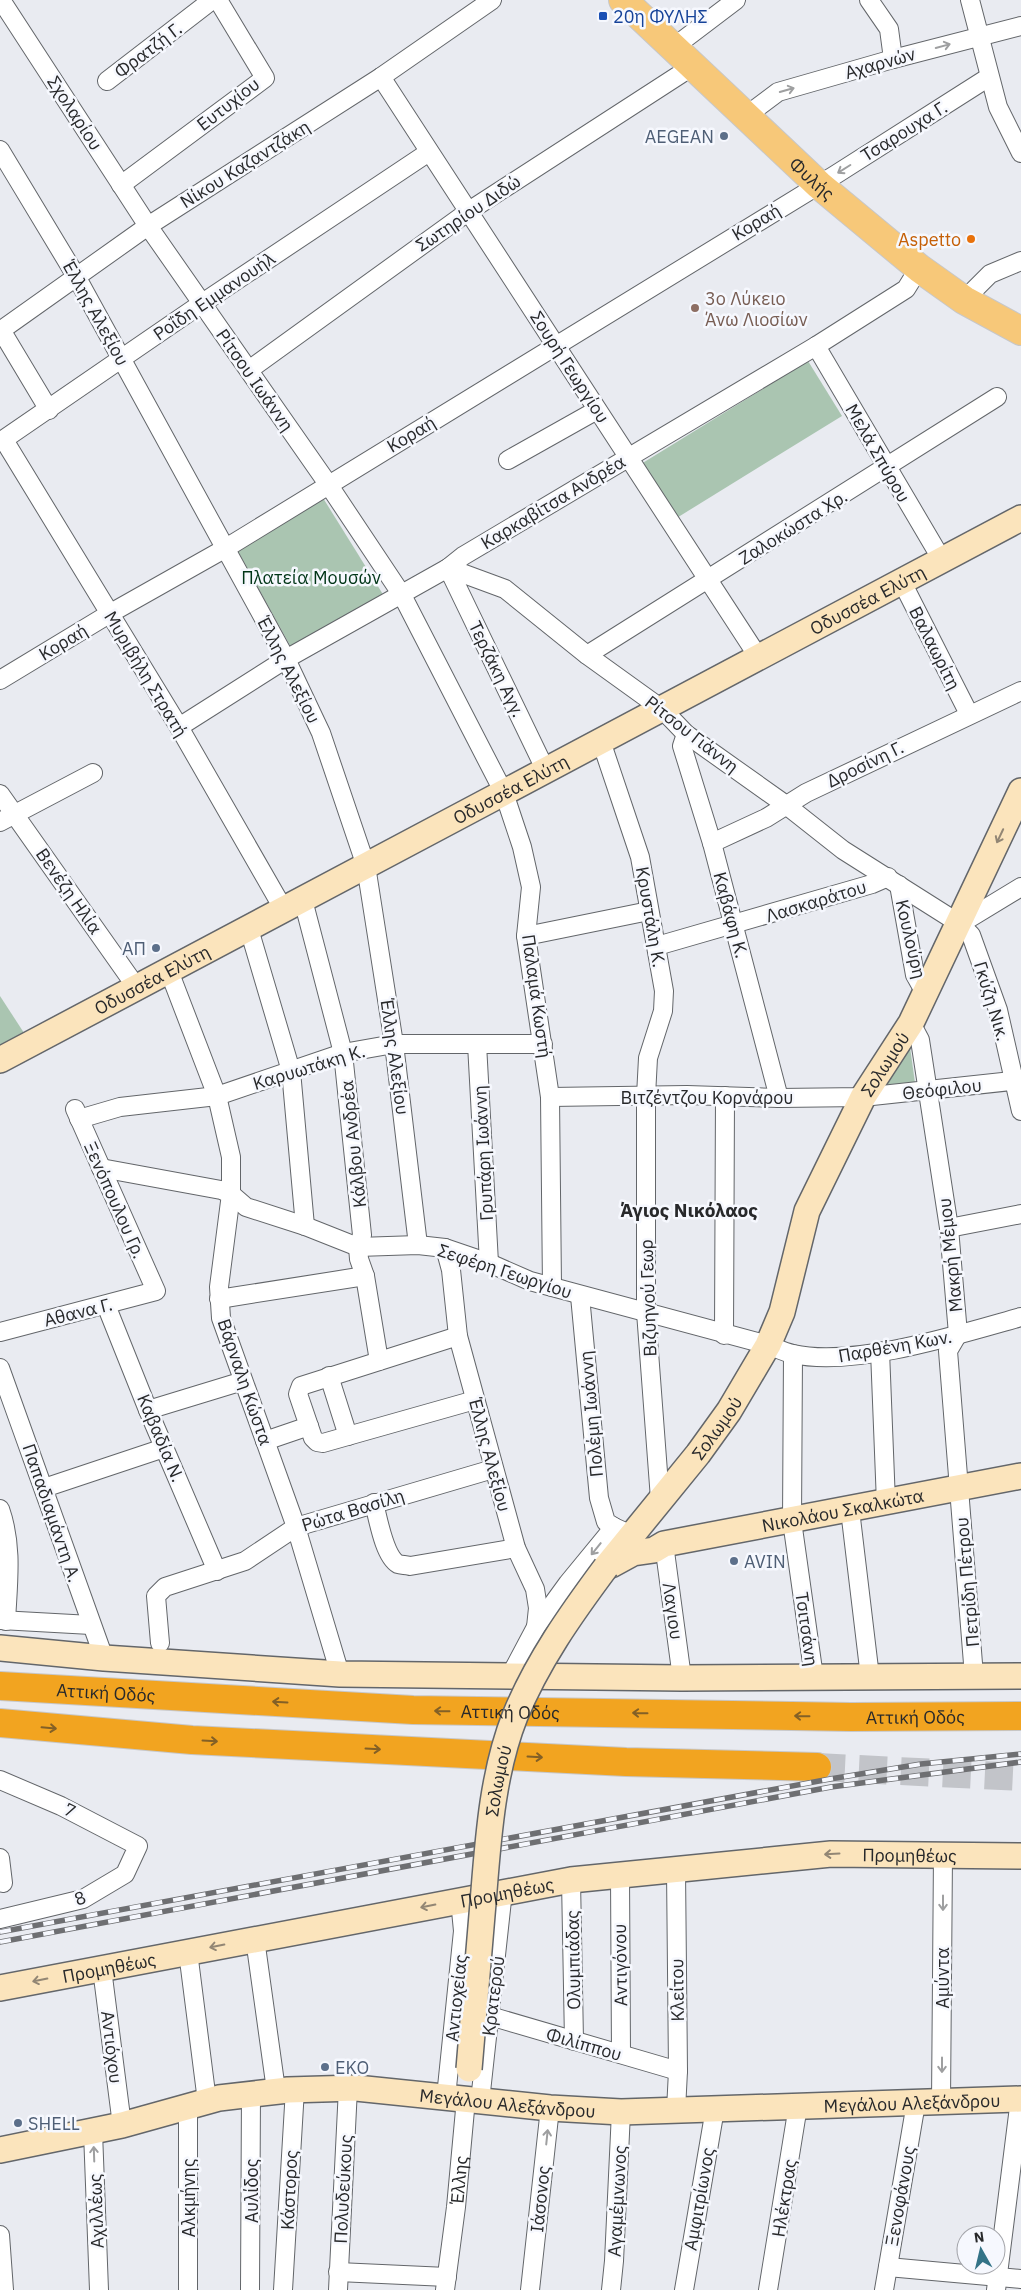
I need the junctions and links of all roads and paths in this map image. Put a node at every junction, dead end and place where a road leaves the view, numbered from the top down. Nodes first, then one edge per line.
1 (1, 0) edge
2 (212, 0) edge
3 (218, 0) edge
4 (492, 0) edge
5 (623, 0) edge
6 (736, 0) edge
7 (869, 0) edge
8 (970, 0) edge
9 (1021, 26) edge
10 (980, 36) junction
11 (674, 48) junction
12 (893, 59) junction
13 (693, 66) junction
14 (382, 77) junction
15 (989, 77) junction
16 (107, 81) dead end
17 (746, 116) junction
18 (0, 150) edge
19 (429, 152) junction
20 (1021, 153) edge
21 (122, 185) junction
22 (819, 185) junction
23 (468, 211) junction
24 (148, 226) junction
25 (1021, 261) edge
26 (919, 268) junction
27 (76, 276) junction
28 (964, 300) junction
29 (201, 304) junction
30 (1, 331) edge
31 (1021, 331) edge
32 (556, 346) junction
33 (816, 346) junction
34 (122, 359) junction
35 (249, 370) junction
36 (997, 397) dead end
37 (49, 410) junction
38 (597, 410) junction
39 (2, 441) edge
40 (629, 457) junction
41 (508, 460) dead end
42 (886, 468) junction
43 (328, 484) junction
44 (1021, 518) edge
45 (226, 548) junction
46 (942, 560) junction
47 (448, 568) junction
48 (707, 580) junction
49 (902, 582) junction
50 (402, 595) junction
51 (109, 614) junction
52 (588, 656) junction
53 (759, 658) junction
54 (286, 659) junction
55 (0, 680) edge
56 (1021, 690) edge
57 (662, 709) junction
58 (969, 714) junction
59 (180, 727) junction
60 (686, 734) junction
61 (601, 741) junction
62 (546, 771) junction
63 (93, 773) dead end
64 (1021, 791) edge
65 (504, 793) junction
66 (0, 794) edge
67 (786, 805) junction
68 (7, 818) edge
69 (712, 843) junction
70 (366, 866) junction
71 (893, 881) junction
72 (1021, 887) edge
73 (294, 905) junction
74 (650, 911) junction
75 (960, 924) junction
76 (733, 925) junction
77 (249, 928) junction
78 (526, 936) junction
79 (657, 946) junction
80 (162, 971) junction
81 (925, 993) junction
82 (911, 1023) junction
83 (394, 1044) junction
84 (477, 1044) junction
85 (543, 1044) junction
86 (343, 1053) junction
87 (0, 1060) edge
88 (291, 1071) junction
89 (1017, 1080) edge
90 (928, 1090) junction
91 (217, 1096) junction
92 (646, 1096) junction
93 (725, 1096) junction
94 (550, 1097) junction
95 (863, 1097) junction
96 (779, 1098) junction
97 (1021, 1112) edge
98 (77, 1114) joint
99 (101, 1168) junction
100 (231, 1194) junction
101 (1021, 1214) edge
102 (305, 1226) junction
103 (949, 1228) junction
104 (418, 1245) junction
105 (358, 1247) junction
106 (446, 1248) junction
107 (489, 1263) junction
108 (365, 1276) junction
109 (552, 1288) junction
110 (156, 1292) joint
111 (580, 1296) junction
112 (219, 1299) junction
113 (106, 1305) junction
114 (646, 1312) junction
115 (1021, 1317) edge
116 (0, 1332) edge
117 (958, 1334) junction
118 (724, 1335) junction
119 (458, 1336) junction
120 (768, 1345) junction
121 (880, 1351) junction
122 (793, 1354) junction
123 (379, 1361) junction
124 (0, 1368) edge
125 (329, 1376) junction
126 (243, 1381) junction
127 (475, 1400) junction
128 (148, 1410) junction
129 (309, 1426) junction
130 (348, 1436) junction
131 (266, 1441) junction
132 (164, 1448) junction
133 (493, 1469) junction
134 (1021, 1476) edge
135 (44, 1488) junction
136 (959, 1489) junction
137 (660, 1499) junction
138 (886, 1503) junction
139 (374, 1504) junction
140 (0, 1509) edge
141 (850, 1510) junction
142 (792, 1521) junction
143 (296, 1527) junction
144 (623, 1531) junction
145 (664, 1544) junction
146 (516, 1548) junction
147 (606, 1567) junction
148 (217, 1571) junction
149 (527, 1572) junction
150 (568, 1583) junction
151 (3, 1620) edge
152 (91, 1626) junction
153 (536, 1628) junction
154 (160, 1644) dead end
155 (0, 1648) edge
156 (104, 1658) junction
157 (340, 1674) junction
158 (510, 1676) junction
159 (974, 1676) junction
160 (1021, 1676) edge
161 (814, 1677) junction
162 (682, 1678) junction
163 (870, 1678) junction
164 (0, 1686) edge
165 (1021, 1716) edge
166 (0, 1723) edge
167 (817, 1767) tunnel mouth
168 (0, 1780) edge
169 (138, 1846) joint
170 (943, 1854) junction
171 (1021, 1856) edge
172 (0, 1858) edge
173 (676, 1870) junction
174 (620, 1875) junction
175 (571, 1880) junction
176 (3, 1883) dead end
177 (503, 1891) junction
178 (460, 1900) junction
179 (0, 1918) edge
180 (255, 1938) junction
181 (188, 1952) junction
182 (102, 1969) junction
183 (0, 1988) edge
184 (490, 2016) junction
185 (574, 2041) junction
186 (621, 2054) junction
187 (469, 2069) joint
188 (678, 2071) junction
189 (348, 2088) junction
190 (286, 2090) junction
191 (251, 2092) junction
192 (464, 2099) junction
193 (1020, 2099) edge
194 (941, 2102) junction
195 (198, 2103) junction
196 (916, 2103) junction
197 (798, 2106) junction
198 (550, 2108) junction
199 (715, 2109) junction
200 (676, 2110) junction
201 (621, 2112) junction
202 (122, 2125) junction
203 (93, 2132) junction
204 (0, 2150) edge
205 (0, 2235) edge
206 (888, 2267) junction
207 (1021, 2279) edge
208 (338, 2281) edge
209 (446, 2284) edge
210 (996, 2284) edge
211 (4, 2290) edge
212 (99, 2290) edge
213 (188, 2290) edge
214 (250, 2290) edge
215 (283, 2290) edge
216 (530, 2290) edge
217 (611, 2290) edge
218 (684, 2290) edge
219 (768, 2290) edge
220 (884, 2290) edge

1 - 21 street, Σχολαρίου
2 - 16 street, Φρατζή Γ.
3 - 21 street, Ευτυχίου
4 - 14 street, Νίκου Καζαντζάκη
5 - 11 main road, Φυλής
6 - 11 street
7 - 12 street
8 - 10 street
9 - 10 street, Αχαρνών
12 -> 10 street, Αχαρνών
10 - 15 street
11 - 13 main road, Φυλής
17 -> 12 street, Αχαρνών
13 - 17 main road, Φυλής
13 - 23 street, Σωτηρίου Διδώ
14 - 19 street, Σουρή Γεωργίου
14 - 24 street, Νίκου Καζαντζάκη
15 - 20 street
15 -> 22 street, Τσαρουχα Γ.
17 - 22 main road, Φυλής
18 - 27 street, Έλλης Αλεξίου
19 - 23 street, Σουρή Γεωργίου
19 - 29 street, Ροΐδη Εμμανουήλ
21 - 24 street, Σχολαρίου
22 - 26 main road, Φυλής
22 - 32 street, Κοραή
23 - 32 street, Σουρή Γεωργίου
23 - 35 street, Σωτηρίου Διδώ
24 - 27 street, Νίκου Καζαντζάκη
24 - 29 street, Ρίτσου Ιωάννη
25 - 28 street
26 - 28 main road, Φυλής
26 - 33 street, Καρκαβίτσα Ανδρέα
27 - 30 street, Νίκου Καζαντζάκη
27 - 34 street, Έλλης Αλεξίου
28 - 31 main road, Φυλής
29 - 34 street, Ροΐδη Εμμανουήλ
29 - 35 street, Ρίτσου Ιωάννη
30 - 37 street
32 - 38 street, Σουρή Γεωργίου
32 - 43 street, Κοραή
33 - 40 street, Καρκαβίτσα Ανδρέα
33 - 42 street, Μελά Σπύρου
34 - 37 street, Ροΐδη Εμμανουήλ
34 - 45 street, Έλλης Αλεξίου
35 - 43 street, Ρίτσου Ιωάννη
36 - 42 street, Ζαλοκώστα Χρ.
37 - 39 street, Ροΐδη Εμμανουήλ
38 - 40 street, Σουρή Γεωργίου
38 - 41 street
39 - 51 street, Μυριβήλη Στρατή
40 - 47 street, Καρκαβίτσα Ανδρέα
40 - 48 street, Σουρή Γεωργίου
42 - 46 street, Μελά Σπύρου
42 - 48 street, Ζαλοκώστα Χρ.
43 - 45 street, Κοραή
43 - 50 street, Παλαμά Κωστή
44 - 46 street, Οδυσσέα Ελύτη
45 - 51 street, Κοραή
45 - 54 street, Έλλης Αλεξίου
46 - 49 street, Οδυσσέα Ελύτη
47 - 50 street, Καρκαβίτσα Ανδρέα
47 - 52 street, Ρίτσου Γιάννη
47 - 62 street, Τερζάκη Αγγ.
48 - 52 street, Ζαλοκώστα Χρ.
48 - 53 street, Σουρή Γεωργίου
49 - 53 street, Οδυσσέα Ελύτη
49 - 58 street, Βαλαωρίτη
50 - 54 street, Καρκαβίτσα Ανδρέα
50 - 65 street, Παλαμά Κωστή
51 - 55 street, Κοραή
51 - 59 street, Μυριβήλη Στρατή
52 - 57 street, Ρίτσου Γιάννη
53 - 57 street, Οδυσσέα Ελύτη
54 - 59 street, Καρκαβίτσα Ανδρέα
54 - 70 street, Έλλης Αλεξίου
56 - 58 street, Δροσίνη Γ.
57 - 60 street, Ρίτσου Γιάννη
57 - 61 street, Οδυσσέα Ελύτη
58 - 67 street, Δροσίνη Γ.
59 - 73 street, Μυριβήλη Στρατή
60 - 67 street, Ρίτσου Γιάννη
60 - 69 street, Καβάφη Κ.
61 - 62 street, Οδυσσέα Ελύτη
61 - 74 street, Κρυστάλη Κ.
62 - 65 street, Οδυσσέα Ελύτη
63 - 68 street
64 -> 75 street, Σολωμού
65 - 70 street, Οδυσσέα Ελύτη
65 - 78 street, Παλαμά Κωστή
66 - 68 street, Βενέζη Ηλία
67 - 69 street, Δροσίνη Γ.
67 - 71 street, Ρίτσου Γιάννη
68 - 80 street, Βενέζη Ηλία
69 - 76 street, Καβάφη Κ.
70 - 73 street, Οδυσσέα Ελύτη
70 - 83 street, Έλλης Αλεξίου
71 - 75 street, Ρίτσου Γιάννη
71 - 76 street, Λασκαράτου
71 - 81 street, Κουλούρη
72 - 75 street
73 - 77 street, Οδυσσέα Ελύτη
73 - 86 street, Κάλβου Ανδρέα
74 - 78 street
74 - 79 street, Κρυστάλη Κ.
75 - 81 street, Σολωμού
75 - 89 street, Γκύζη Νικ.
76 - 79 street, Λασκαράτου
76 - 96 street, Καβάφη Κ.
77 - 80 street, Οδυσσέα Ελύτη
77 - 88 street
78 - 85 street, Παλαμά Κωστή
79 - 92 street, Κρυστάλη Κ.
80 - 87 street, Οδυσσέα Ελύτη
80 - 91 street, Βάρναλη Κώστα
81 - 82 street, Σολωμού
82 - 90 street, Μακρή Μέμου
82 - 95 street, Σολωμού
83 - 84 street, Καρυωτάκη Κ.
83 - 86 street, Καρυωτάκη Κ.
83 - 104 street, Έλλης Αλεξίου
84 - 85 street, Καρυωτάκη Κ.
84 - 107 street, Γρυπάρη Ιωάννη
85 - 94 street, Παλαμά Κωστή
86 - 88 street, Καρυωτάκη Κ.
86 - 105 street, Κάλβου Ανδρέα
88 - 91 street, Καρυωτάκη Κ.
88 - 102 street
89 - 90 street, Θεόφιλου
89 - 97 street, Γκύζη Νικ.
90 - 95 street, Θεόφιλου
90 - 103 street, Μακρή Μέμου
91 - 98 street, Καρυωτάκη Κ.
91 - 100 street, Βάρναλη Κώστα
92 - 93 street, Βιτζέντζου Κορνάρου
92 - 94 street, Βιτζέντζου Κορνάρου
92 - 114 street, Βιζυηνού Γεωρ
93 - 96 street, Βιτζέντζου Κορνάρου
93 - 118 street
94 - 109 street, Παλαμά Κωστή
95 - 96 street, Βιτζέντζου Κορνάρου
95 - 120 street, Σολωμού
98 - 99 street, Ξενόπουλου Γρ.
99 - 100 street, Σεφέρη Γεωργίου
99 - 110 street, Ξενόπουλου Γρ.
100 - 102 street, Σεφέρη Γεωργίου
100 - 112 street, Βάρναλη Κώστα
101 - 103 street
102 - 105 street, Σεφέρη Γεωργίου
103 - 117 street, Μακρή Μέμου
104 - 105 street, Σεφέρη Γεωργίου
104 - 106 street, Σεφέρη Γεωργίου
105 - 108 street, Κάλβου Ανδρέα
106 - 107 street, Σεφέρη Γεωργίου
106 - 119 street, Έλλης Αλεξίου
107 - 109 street, Σεφέρη Γεωργίου
108 - 112 street
108 - 123 street, Κάλβου Ανδρέα
109 - 111 street, Σεφέρη Γεωργίου
110 - 113 street, Αθανα Γ.
111 - 114 street, Σεφέρη Γεωργίου
111 - 144 street, Πολέμη Ιωάννη
112 - 126 street, Βάρναλη Κώστα
113 - 116 street, Αθανα Γ.
113 - 128 street, Καβαδία Ν.
114 - 118 street, Σεφέρη Γεωργίου
114 - 137 street, Βιζυηνού Γεωρ
115 - 117 street, Παρθένη Κων.
117 - 121 street, Παρθένη Κων.
117 - 136 street, Μακρή Μέμου
118 - 120 street, Σεφέρη Γεωργίου
119 - 123 street
119 - 127 street, Έλλης Αλεξίου
120 - 122 street, Παρθένη Κων.
120 - 137 street, Σολωμού
121 - 122 street, Παρθένη Κων.
121 - 138 street
122 - 142 street, Τσιτσάνη
123 - 125 street
124 - 135 street, Παπαδιαμάντη Α.
125 - 129 street
125 - 130 street
126 - 128 street
126 - 131 street, Βάρναλη Κώστα
127 - 130 street
127 - 133 street, Έλλης Αλεξίου
128 - 132 street, Καβαδία Ν.
129 - 130 street
129 - 131 street
131 - 143 street, Βάρναλη Κώστα
132 - 135 street
132 - 148 street, Καβαδία Ν.
133 - 139 street, Ρώτα Βασίλη
133 - 146 street, Έλλης Αλεξίου
134 - 136 street, Νικολάου Σκαλκώτα
135 - 152 street, Παπαδιαμάντη Α.
136 - 138 street, Νικολάου Σκαλκώτα
136 - 159 street, Πετρίδη Πέτρου
137 - 144 street, Σολωμού
138 - 141 street, Νικολάου Σκαλκώτα
139 - 143 street, Ρώτα Βασίλη
139 - 146 street
140 - 151 street
141 - 142 street, Νικολάου Σκαλκώτα
141 - 163 street
142 - 145 street, Νικολάου Σκαλκώτα
142 - 161 street, Τσιτσάνη
143 - 148 street, Ρώτα Βασίλη
143 - 157 street, Βάρναλη Κώστα
144 - 145 street, Νικολάου Σκαλκώτα
144 - 147 street, Σολωμού
144 -> 150 street
145 - 147 street, Νικολάου Σκαλκώτα
145 - 162 street, Λαγιου
146 - 149 street, Έλλης Αλεξίου
147 - 187 street, Σολωμού, bridge
148 - 154 street, Ρώτα Βασίλη
149 - 150 street, Έλλης Αλεξίου
149 - 153 street, Έλλης Αλεξίου
150 - 153 street
151 - 152 street
152 - 156 street, Παπαδιαμάντη Α.
153 - 158 street
155 - 156 street
156 - 157 street
157 - 158 street
158 - 162 street
159 - 160 street
159 - 163 street
161 - 162 street
161 - 163 street
165 -> 164 highway, Αττική Οδός
166 -> 167 highway
168 - 169 street, 7
169 - 179 street, 8
170 - 171 street, Προμηθέως
170 -> 173 street, Προμηθέως
170 -> 194 street, Αμύντα
172 - 176 street
173 - 174 street, Προμηθέως
173 - 188 street, Κλείτου
174 - 175 street, Προμηθέως
174 - 186 street, Αντιγόνου
175 - 177 street, Προμηθέως
175 - 185 street, Ολυμπιάδας
177 - 178 street, Προμηθέως
177 - 184 street, Κρατερού
178 -> 180 street, Προμηθέως
178 - 192 street, Αντιοχείας
180 -> 181 street, Προμηθέως
180 - 190 street, Κάστορος
181 - 182 street, Προμηθέως
181 - 195 street, Αλκμήνης
182 -> 183 street, Προμηθέως
182 - 202 street, Αντιόχου
184 - 185 street, Φιλίππου
184 - 192 street, Κρατερού
185 - 186 street, Φιλίππου
186 - 188 street, Φιλίππου
187 - 192 street, Έλλης
188 - 200 street, Κλείτου
189 - 190 street, Μεγάλου Αλεξάνδρου
189 - 192 street, Μεγάλου Αλεξάνδρου
189 - 208 street, Πολυδεύκους
190 - 191 street, Μεγάλου Αλεξάνδρου
190 - 215 street, Κάστορος
191 - 195 street, Μεγάλου Αλεξάνδρου
191 - 214 street, Αυλίδος
192 - 198 street, Μεγάλου Αλεξάνδρου
192 - 209 street, Έλλης
193 - 194 street, Μεγάλου Αλεξάνδρου
193 - 210 street
194 - 196 street, Μεγάλου Αλεξάνδρου
195 - 202 street, Μεγάλου Αλεξάνδρου
195 - 213 street, Αλκμήνης
196 - 197 street, Μεγάλου Αλεξάνδρου
196 - 206 street, Ξενοφάνους
197 - 199 street, Μεγάλου Αλεξάνδρου
197 - 219 street, Ηλέκτρας
198 - 201 street, Μεγάλου Αλεξάνδρου
216 -> 198 street, Ιάσονος
199 - 200 street, Μεγάλου Αλεξάνδρου
199 - 218 street, Αμφιτρίωνος
200 - 201 street, Μεγάλου Αλεξάνδρου
201 - 217 street, Αγαμέμνωνος
202 - 203 street, Μεγάλου Αλεξάνδρου
203 - 204 street, Μεγάλου Αλεξάνδρου
212 -> 203 street, Αχιλλέως
205 - 211 street
206 - 210 street
206 - 220 street, Ξενοφάνους
207 - 210 street
208 - 209 street

